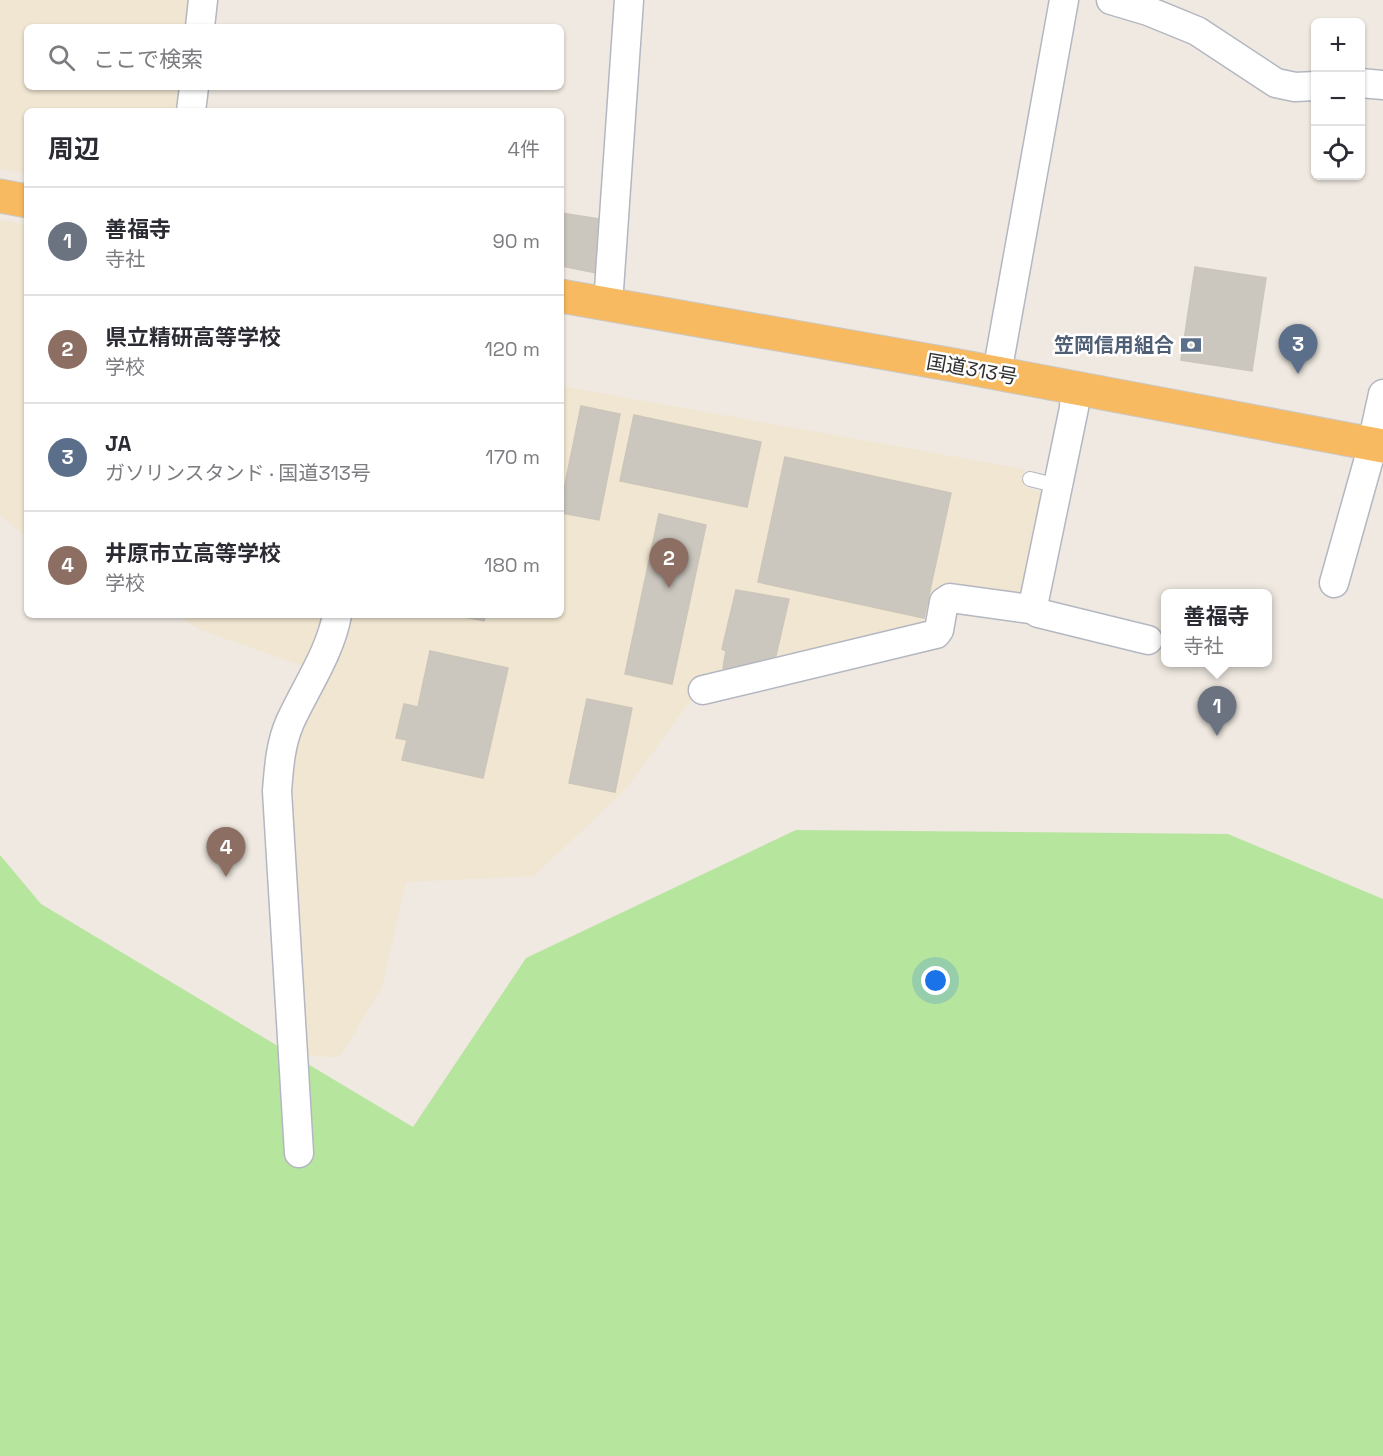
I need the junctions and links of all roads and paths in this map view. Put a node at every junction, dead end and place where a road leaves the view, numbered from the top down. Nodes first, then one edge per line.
1 (203, 0) edge
2 (629, 0) edge
3 (1064, 0) edge
4 (1111, 0) edge
5 (200, 24) edge
6 (1365, 83) edge
7 (1383, 85) edge
8 (1311, 86) edge
9 (194, 90) edge
10 (191, 108) edge
11 (0, 196) edge
12 (24, 200) edge
13 (564, 297) edge
14 (608, 304) junction
15 (997, 373) junction
16 (1075, 388) junction
17 (1383, 394) edge
18 (1378, 445) edge
19 (1030, 479) dead end
20 (1058, 486) junction
21 (1335, 583) dead end
22 (1031, 608) junction
23 (336, 618) edge
24 (1148, 640) dead end
25 (703, 690) dead end
26 (299, 1153) dead end

1 - 5 street
2 - 14 street
3 - 15 street
4 - 8 street
6 - 7 street
9 - 10 street
11 - 12 highway
13 - 14 highway, 国道313号
14 - 15 highway, 国道313号
15 - 16 highway, 国道313号
16 - 18 highway, 国道313号
16 - 20 street
17 - 18 street
18 - 21 street
19 - 20 lane
20 - 22 street
22 - 24 street
22 - 25 street
23 - 26 street

